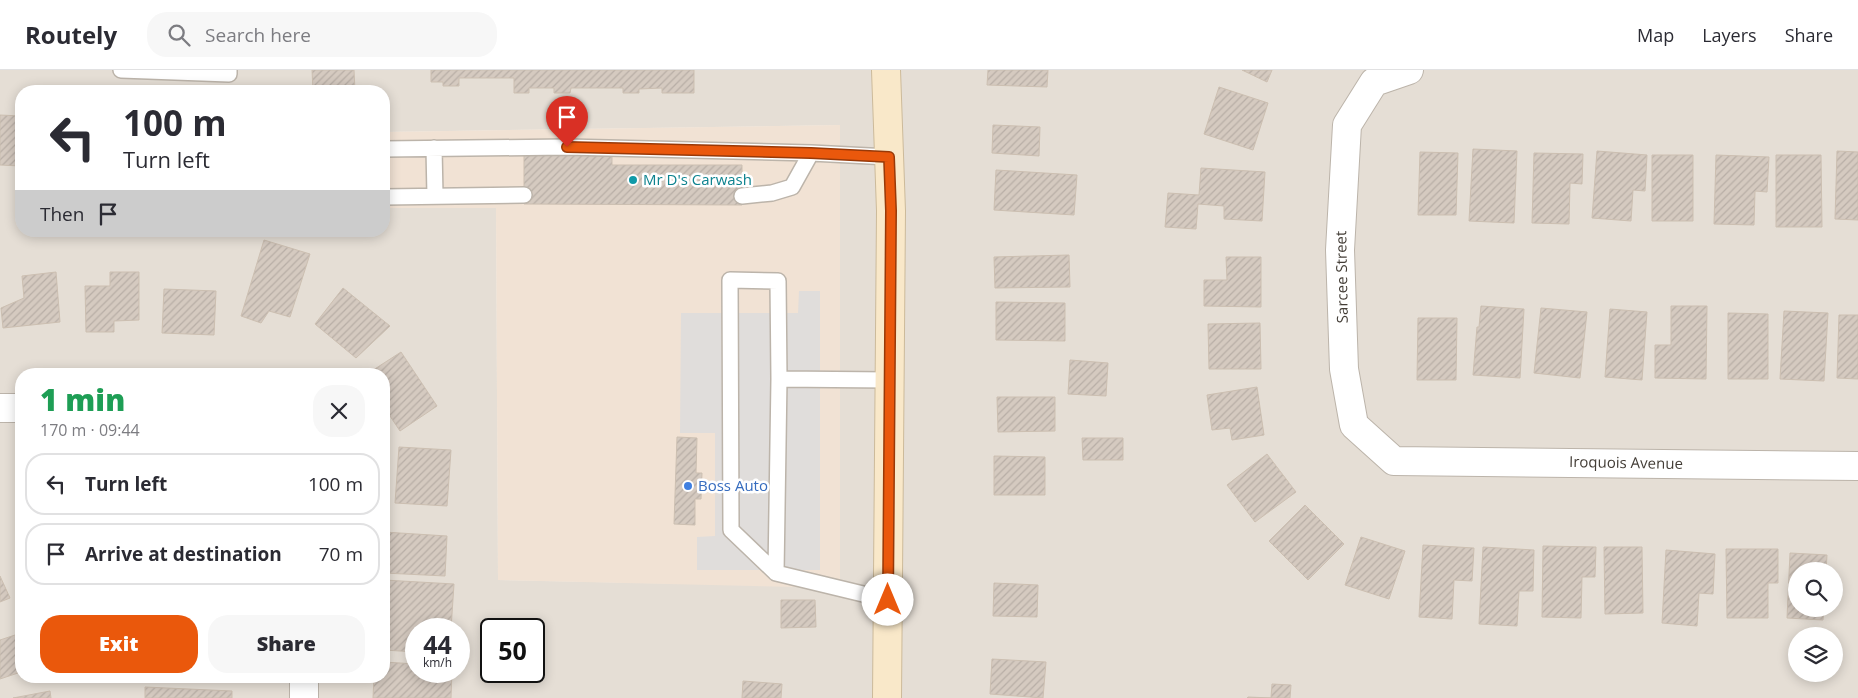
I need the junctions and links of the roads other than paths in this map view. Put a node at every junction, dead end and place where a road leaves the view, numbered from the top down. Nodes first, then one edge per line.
1 (121, 70) edge
2 (229, 70) edge
3 (886, 70) edge
4 (1409, 70) edge
5 (434, 148) junction
6 (390, 149) edge
7 (811, 153) junction
8 (889, 157) junction
9 (524, 195) dead end
10 (390, 196) edge
11 (435, 196) junction
12 (742, 196) dead end
13 (778, 379) junction
14 (889, 380) junction
15 (0, 408) edge
16 (15, 408) edge
17 (1394, 461) joint
18 (1858, 466) edge
19 (776, 573) junction
20 (888, 600) junction
21 (304, 683) edge
22 (304, 698) edge
23 (887, 698) edge

1 - 2 lane
3 - 8 main road
4 - 17 street, Sarcee Street
5 - 6 lane
5 - 7 lane
5 - 11 lane
7 - 8 lane
7 - 12 lane
8 - 14 main road
9 - 11 lane
10 - 11 lane
13 - 14 lane
13 - 19 lane
13 - 19 lane
14 - 20 main road
15 - 16 street
17 - 18 street, Iroquois Avenue
19 - 20 lane
20 - 23 main road
21 - 22 street

